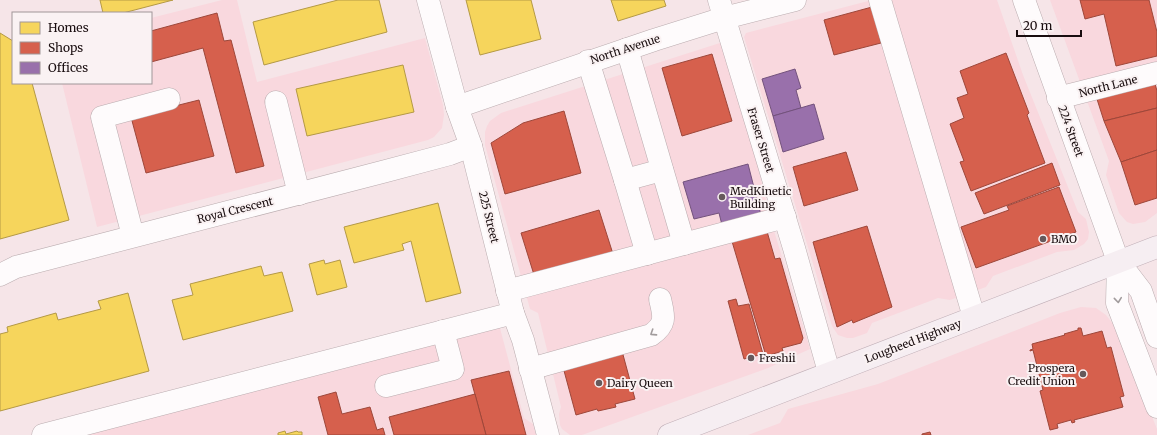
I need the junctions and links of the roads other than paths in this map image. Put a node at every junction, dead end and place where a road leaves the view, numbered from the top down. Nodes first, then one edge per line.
1 (428, 0) edge
2 (795, 0) edge
3 (880, 0) edge
4 (1024, 0) edge
5 (721, 9) edge
6 (627, 48) junction
7 (1157, 60) edge
8 (588, 61) junction
9 (1149, 75) edge
10 (1058, 98) junction
11 (169, 99) dead end
12 (276, 102) dead end
13 (456, 107) junction
14 (471, 146) junction
15 (662, 170) junction
16 (625, 180) junction
17 (299, 194) junction
18 (785, 217) junction
19 (133, 236) junction
20 (684, 244) junction
21 (1157, 247) edge
22 (647, 254) junction
23 (1118, 261) junction
24 (0, 275) edge
25 (507, 291) junction
26 (660, 299) dead end
27 (513, 313) junction
28 (974, 317) junction
29 (443, 331) junction
30 (1157, 337) edge
31 (530, 369) junction
32 (829, 372) junction
33 (386, 386) dead end
34 (1157, 407) edge
35 (43, 435) edge
36 (548, 435) edge
37 (669, 435) edge

1 - 13 street, 225 Street
2 - 5 street, North Avenue
3 - 28 street
4 - 10 street, 224 Street
5 - 6 street, North Avenue
5 - 18 street, Fraser Street
6 - 8 street, North Avenue
6 - 15 street
7 - 9 street
8 - 13 street, North Avenue
8 - 16 street
9 - 10 street, North Lane
10 - 23 street, 224 Street
11 - 19 street
12 - 17 street
13 - 14 street, 225 Street
14 - 17 street, Royal Crescent
14 - 25 street, 225 Street
15 - 16 street
15 - 20 street
16 - 22 street
17 - 19 street, Royal Crescent
18 - 20 street
18 - 32 street, Fraser Street
19 - 24 street, Royal Crescent
20 - 22 street
21 - 23 main road, Lougheed Highway
22 - 25 street
23 - 28 main road, Lougheed Highway
23 - 30 street, 224 Street
23 -> 34 street, 224 Street
25 - 27 street, 225 Street
26 -> 31 street
27 - 29 street
27 - 31 street, 225 Street
28 - 32 main road, Lougheed Highway
29 - 33 street
29 - 35 street
31 - 36 street, 225 Street
32 - 37 main road, Lougheed Highway

